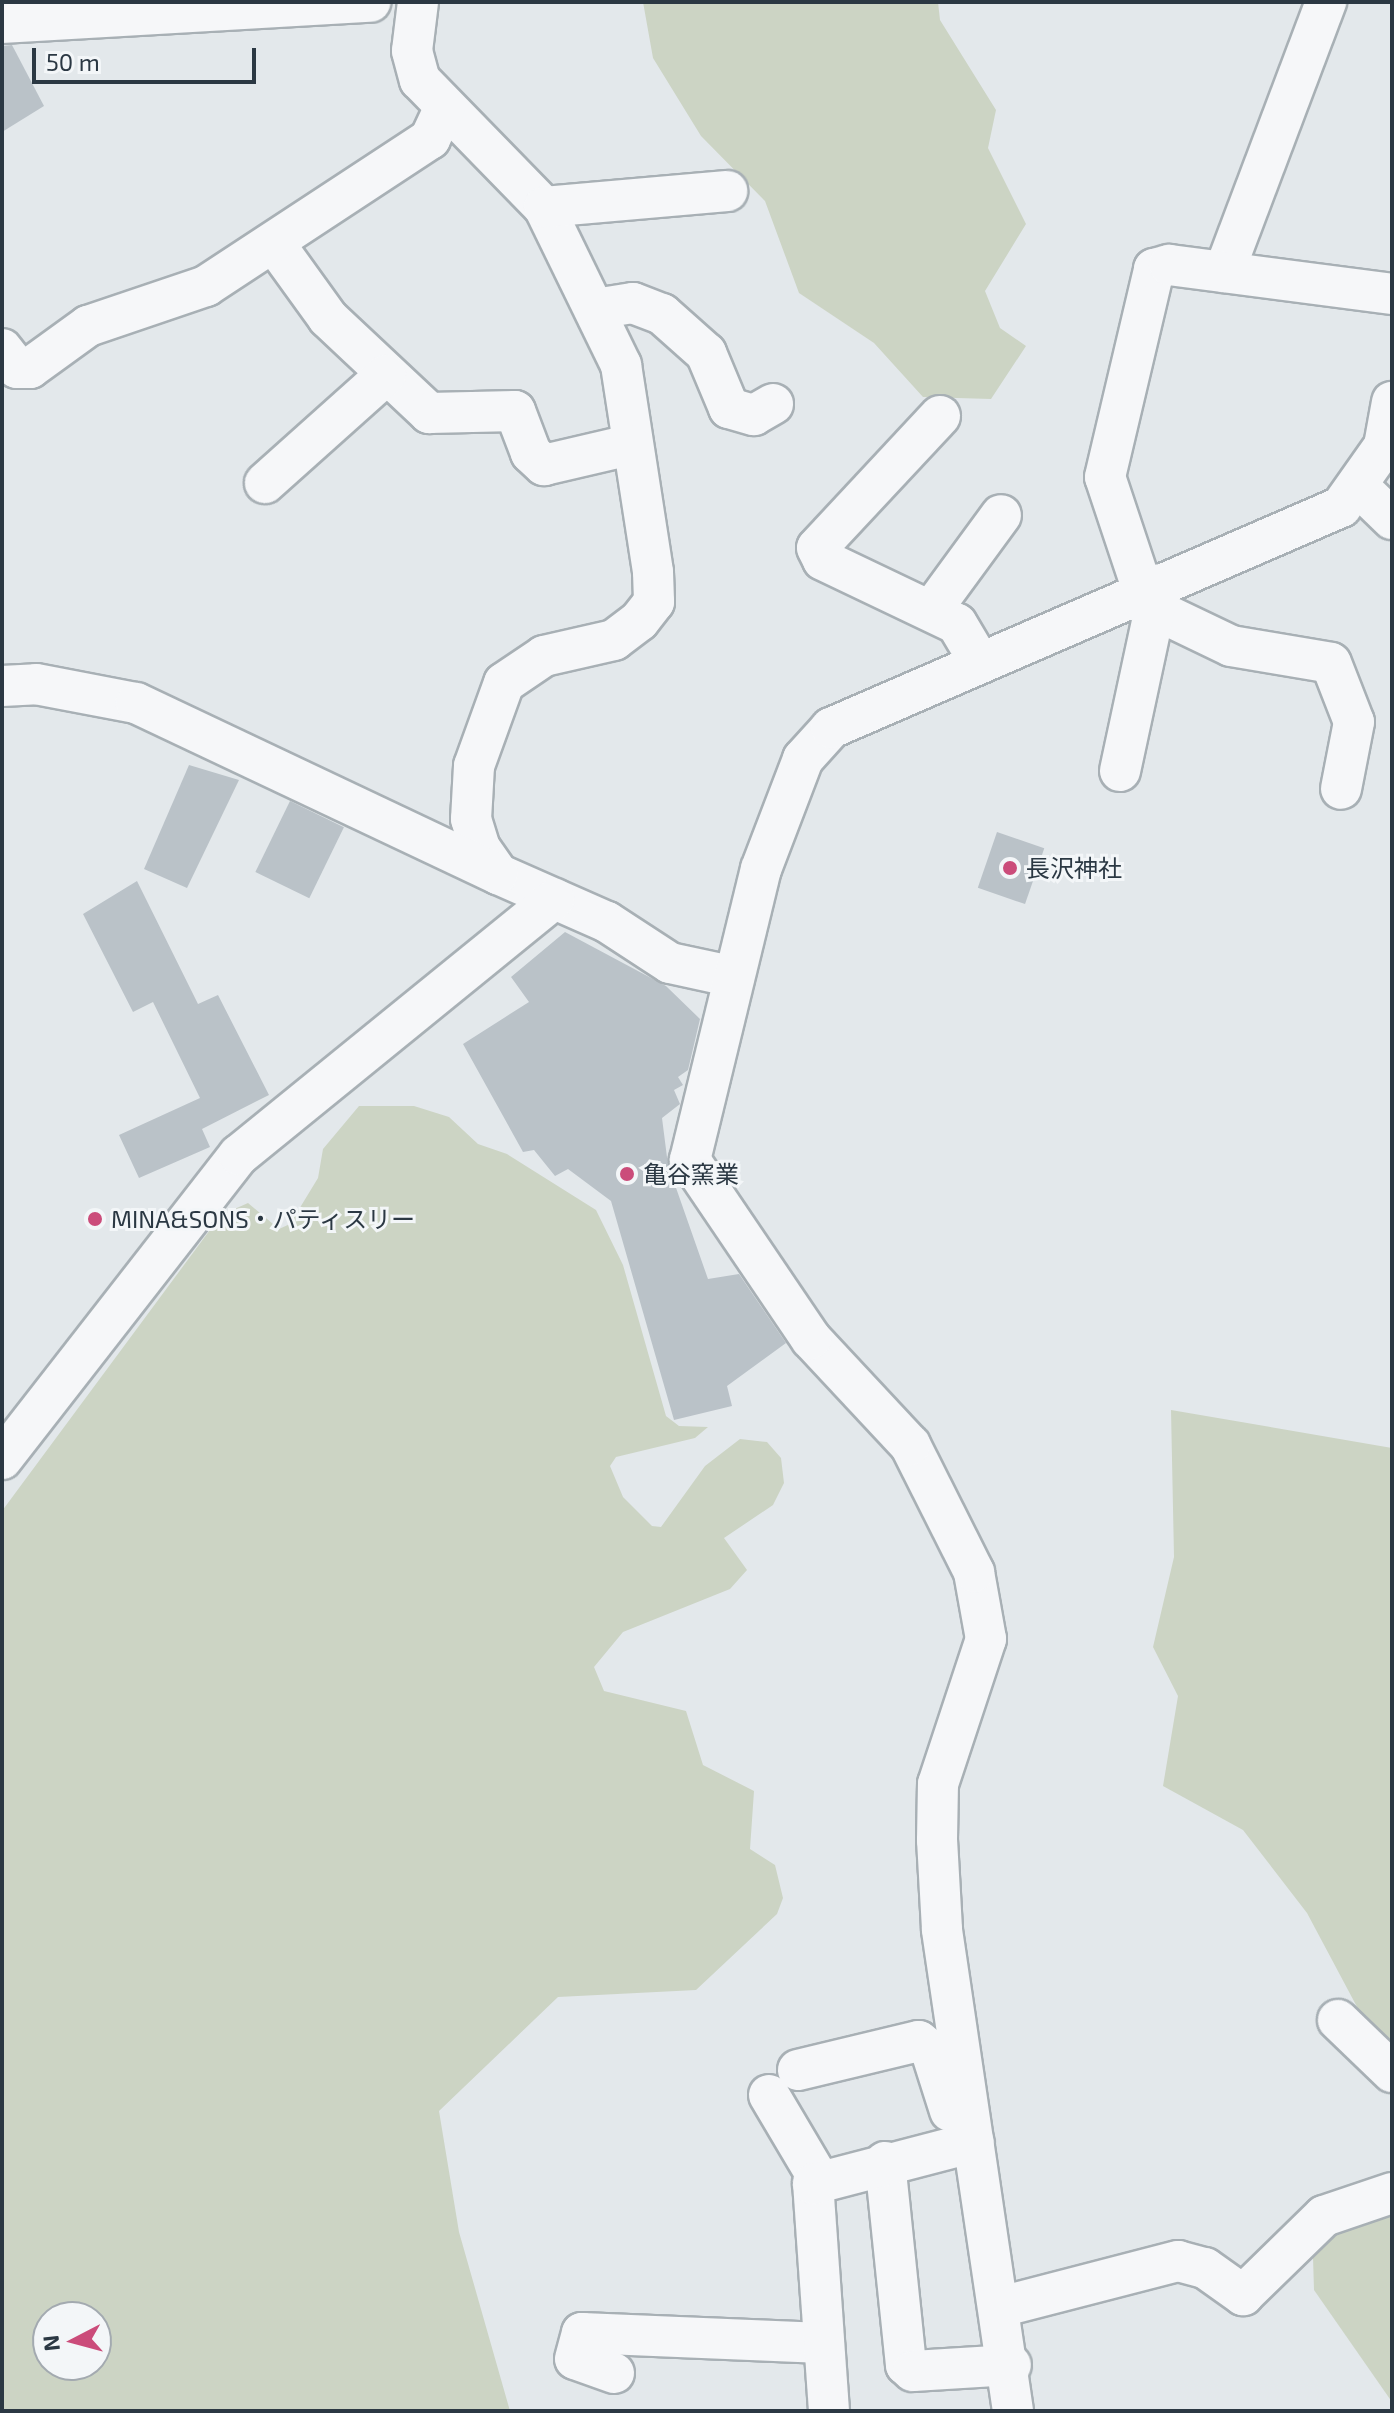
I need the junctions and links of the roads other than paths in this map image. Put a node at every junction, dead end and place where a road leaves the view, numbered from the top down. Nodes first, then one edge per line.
1 (370, 2) edge
2 (418, 2) edge
3 (1326, 2) edge
4 (136, 9) edge
5 (2, 23) edge
6 (445, 107) junction
7 (727, 191) dead end
8 (544, 207) junction
9 (274, 243) junction
10 (1224, 272) junction
11 (1392, 294) edge
12 (633, 303) junction
13 (595, 309) junction
14 (722, 340) dead end
15 (2, 349) edge
16 (386, 375) junction
17 (1392, 402) edge
18 (773, 404) dead end
19 (940, 416) dead end
20 (630, 445) junction
21 (265, 483) dead end
22 (1359, 487) junction
23 (1001, 515) dead end
24 (1392, 519) edge
25 (1153, 595) junction
26 (933, 608) junction
27 (979, 661) junction
28 (2, 686) edge
29 (1120, 771) dead end
30 (1341, 789) dead end
31 (498, 874) junction
32 (554, 899) junction
33 (730, 976) junction
34 (2, 1459) edge
35 (1338, 2020) dead end
36 (1392, 2072) edge
37 (974, 2142) junction
38 (885, 2162) junction
39 (818, 2178) junction
40 (1392, 2193) edge
41 (1000, 2307) junction
42 (823, 2343) junction
43 (1011, 2365) junction
44 (614, 2373) dead end
45 (829, 2411) edge
46 (1013, 2411) edge

1 - 4 street
2 - 6 street
3 - 10 street
4 - 5 street
6 - 8 street
6 - 9 street
7 - 8 street
8 - 13 street
9 - 15 street
9 - 16 street
10 - 11 street
10 - 25 street
12 - 13 street
12 - 14 street
12 - 18 street
13 - 20 street
16 - 20 street
16 - 21 street
17 - 22 street
19 - 26 street
20 - 31 street
22 - 24 street
22 - 25 street
23 - 26 street
25 - 27 street
25 - 29 street
25 - 30 street
26 - 27 street
27 - 33 street
28 - 31 street
31 - 32 street
32 - 33 street
32 - 34 street
33 - 37 street
35 - 36 street
37 - 38 street
37 - 39 street
37 - 41 street
38 - 39 street
38 - 43 street
39 - 42 street
40 - 41 street
41 - 43 street
42 - 44 street
42 - 45 street
43 - 46 street

